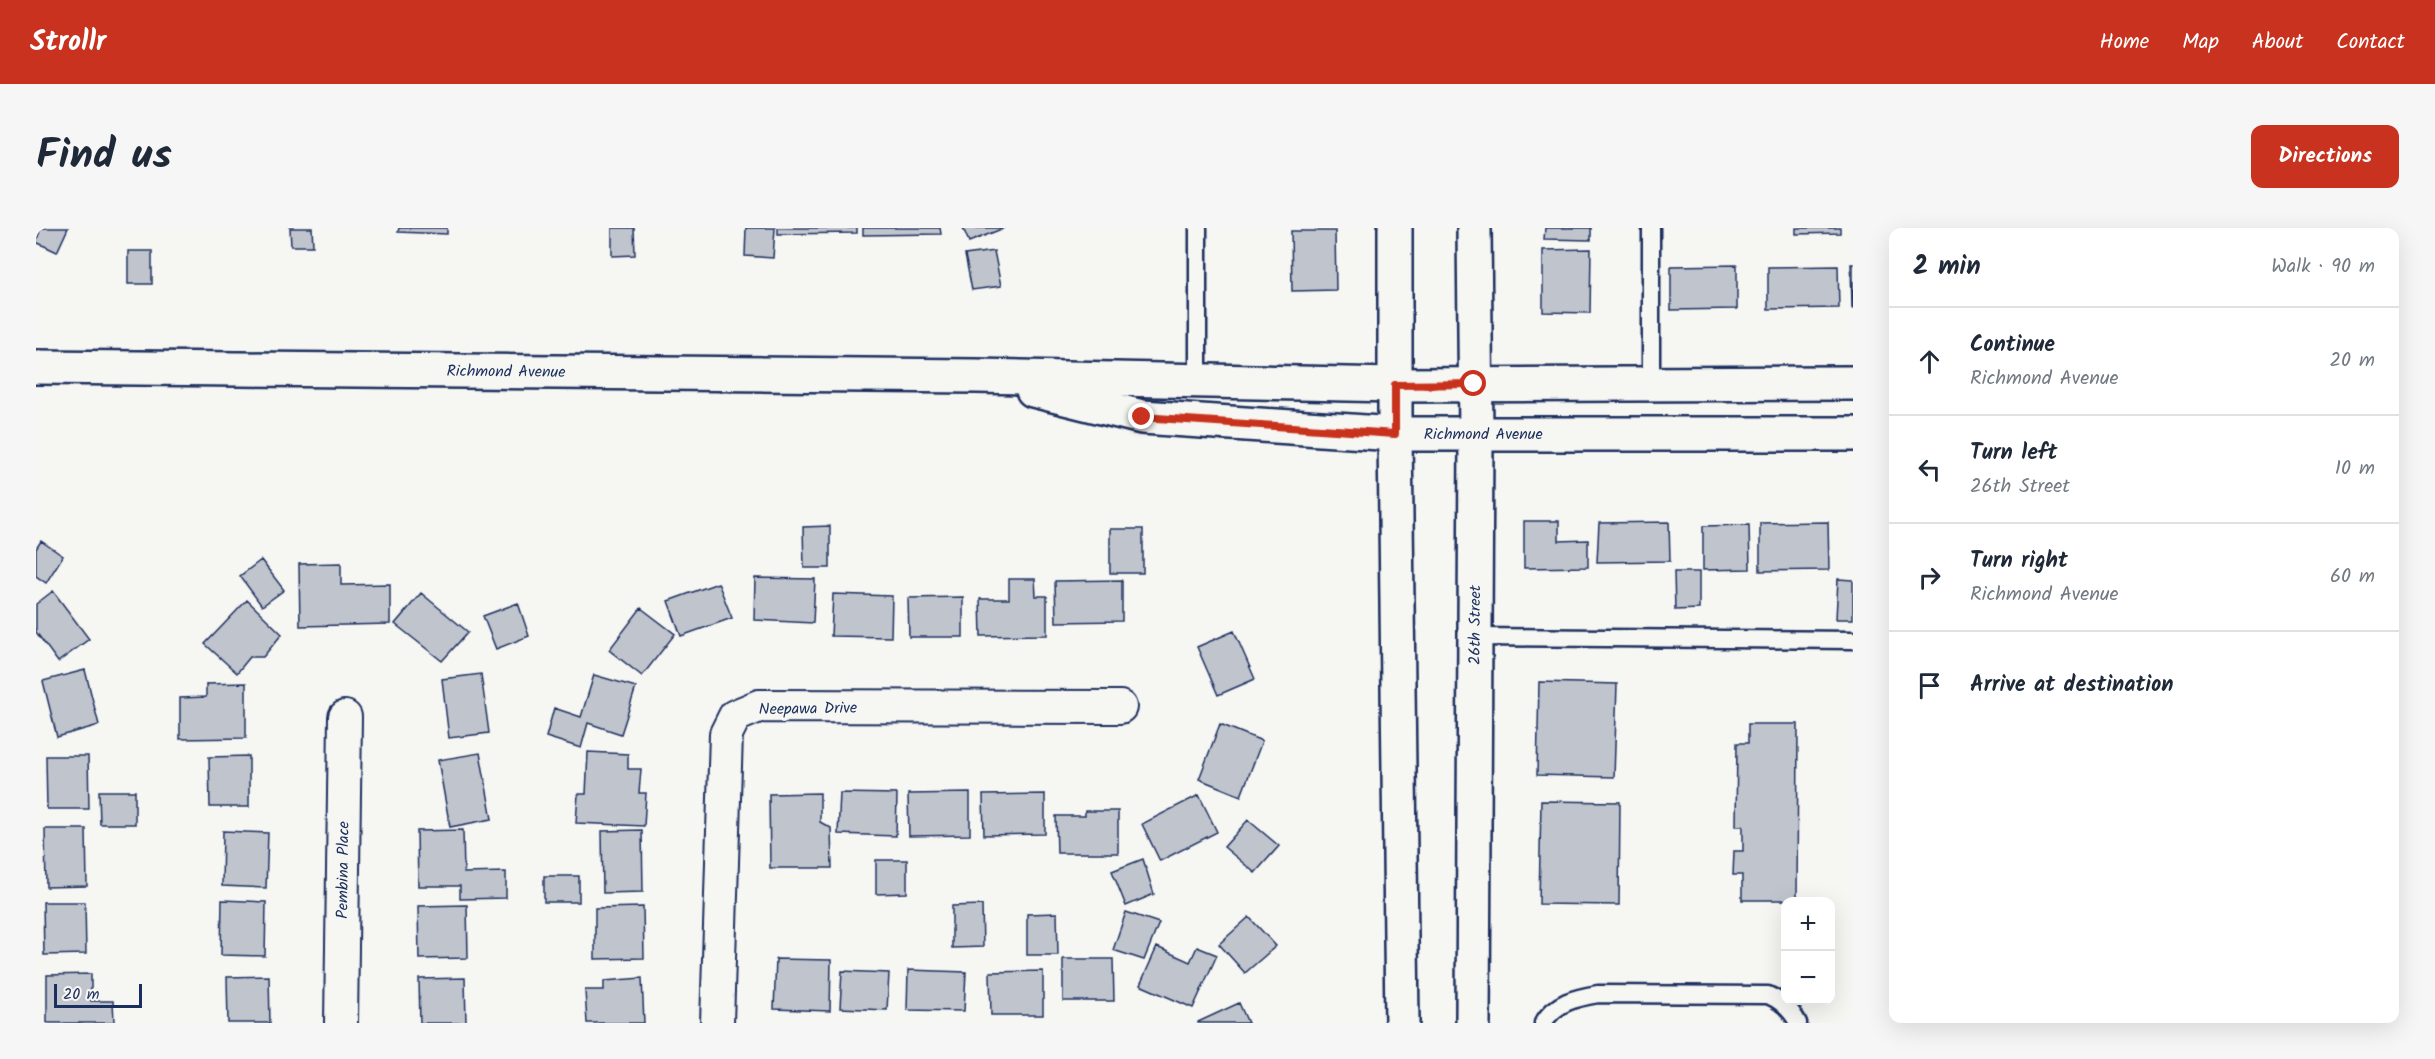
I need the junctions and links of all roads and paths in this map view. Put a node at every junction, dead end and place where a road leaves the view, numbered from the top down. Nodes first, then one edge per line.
1 (1198, 228) edge
2 (1395, 228) edge
3 (1474, 228) edge
4 (1651, 228) edge
5 (36, 367) edge
6 (976, 376) junction
7 (1198, 381) junction
8 (1651, 383) junction
9 (1853, 383) edge
10 (1474, 384) junction
11 (1395, 385) junction
12 (1395, 434) junction
13 (1853, 434) edge
14 (1476, 435) junction
15 (1474, 637) junction
16 (1853, 640) edge
17 (1120, 707) dead end
18 (345, 717) dead end
19 (341, 1023) edge
20 (717, 1023) edge
21 (1402, 1023) edge
22 (1473, 1023) edge
23 (1543, 1023) edge
24 (1798, 1023) edge

1 - 7 lane
2 - 11 main road
3 - 10 main road, 26th Street
4 - 8 lane
5 - 6 main road, Richmond Avenue
6 - 7 main road, Richmond Avenue
6 - 12 main road, Richmond Avenue
7 - 11 main road, Richmond Avenue
8 - 9 main road, Richmond Avenue
8 - 10 main road, Richmond Avenue
10 - 11 main road, Richmond Avenue
10 - 14 main road, 26th Street
11 - 12 main road
12 - 14 main road, Richmond Avenue
12 - 21 main road
13 - 14 main road, Richmond Avenue
14 - 15 main road, 26th Street
15 - 16 lane
15 - 22 main road, 26th Street
17 - 20 street, Neepawa Drive
18 - 19 street, Pembina Place
23 - 24 lane

